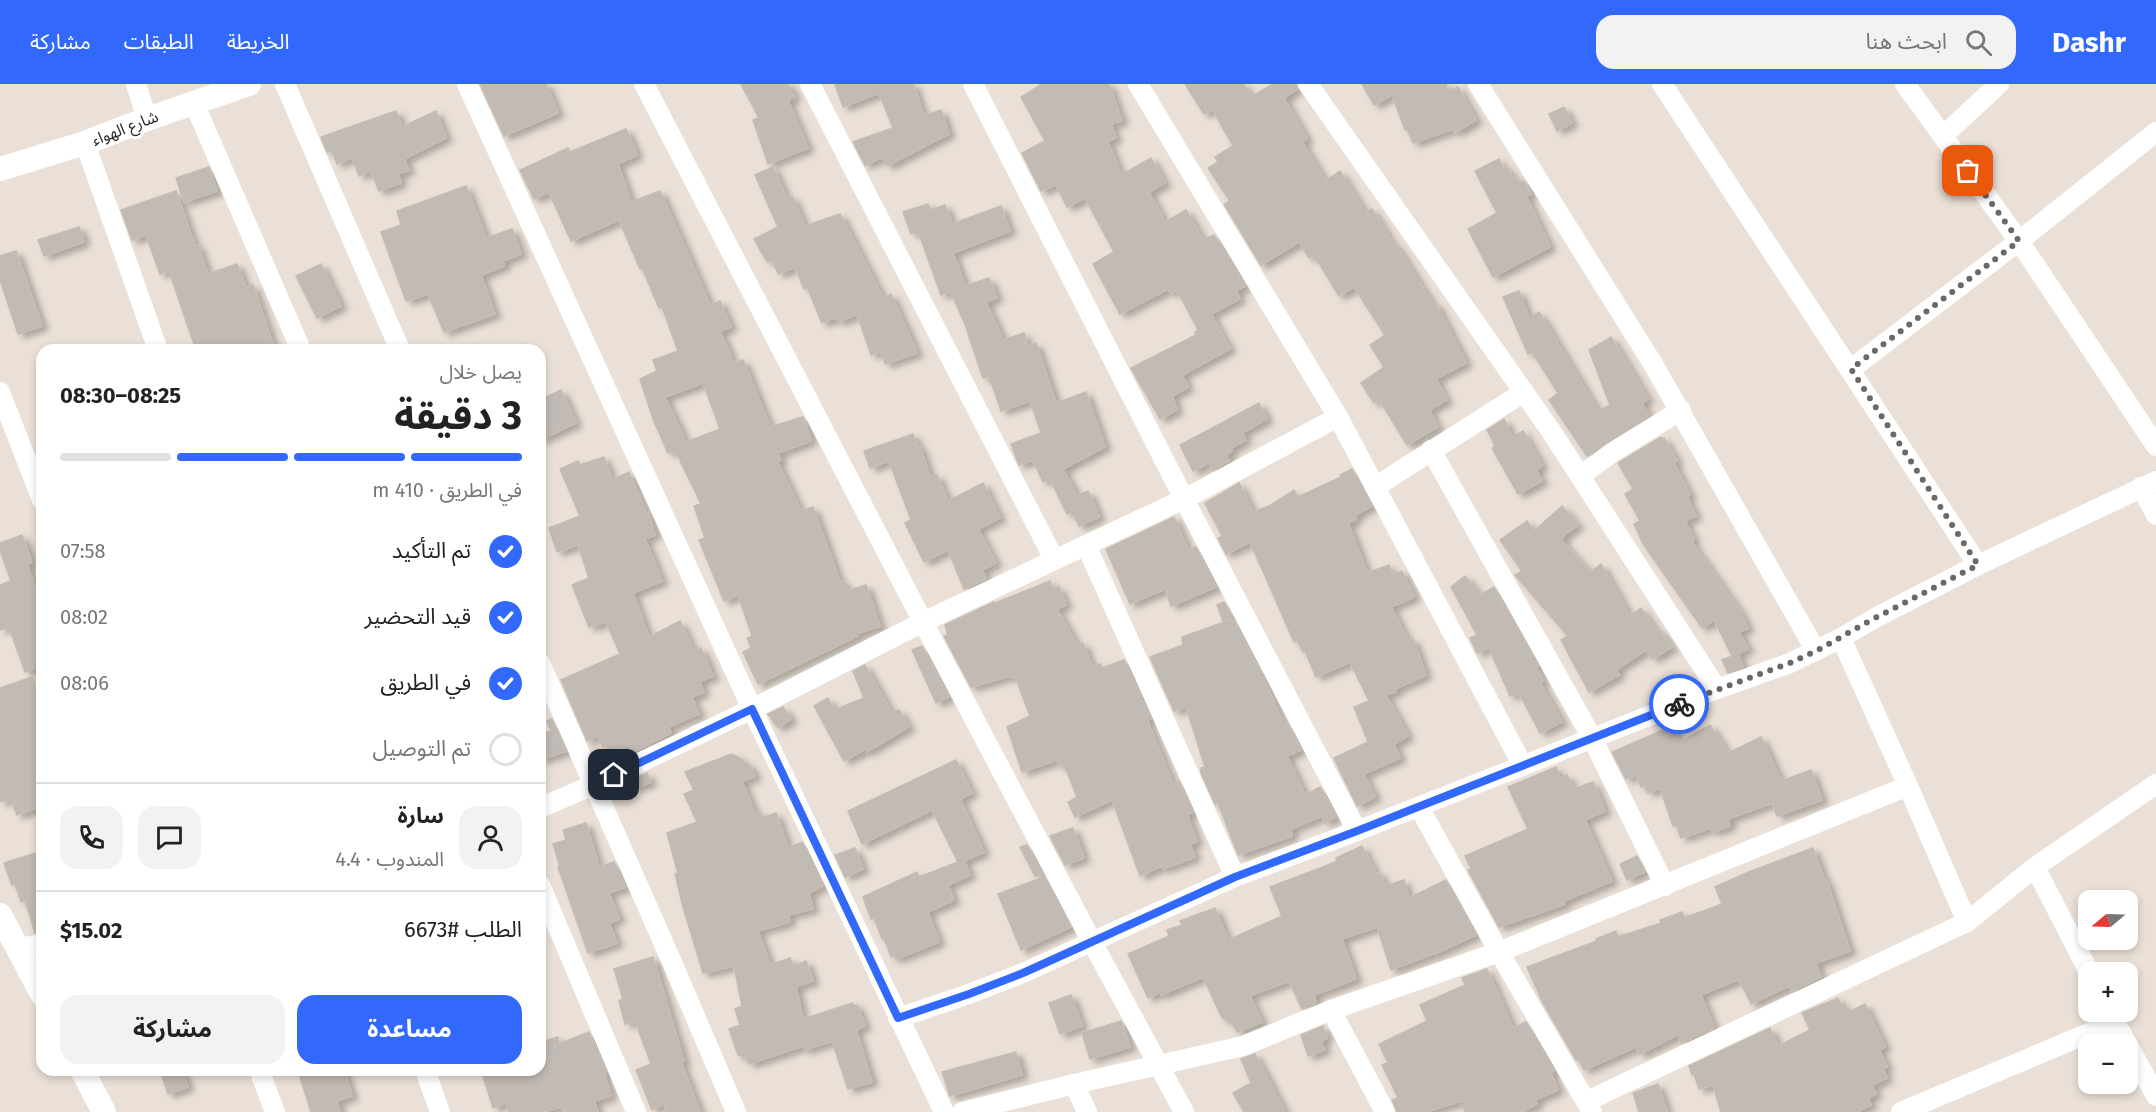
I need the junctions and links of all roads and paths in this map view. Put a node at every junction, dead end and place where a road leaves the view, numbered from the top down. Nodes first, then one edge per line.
1 (136, 84) edge
2 (249, 84) edge
3 (285, 84) edge
4 (467, 84) edge
5 (644, 84) edge
6 (810, 84) edge
7 (973, 84) edge
8 (1138, 84) edge
9 (1308, 84) edge
10 (1478, 84) edge
11 (1662, 84) edge
12 (1905, 84) edge
13 (1999, 84) edge
14 (194, 103) junction
15 (147, 118) junction
16 (2156, 132) edge
17 (1943, 136) junction
18 (85, 142) junction
19 (0, 170) edge
20 (2019, 241) junction
21 (156, 344) edge
22 (298, 344) edge
23 (397, 344) edge
24 (1851, 369) junction
25 (0, 392) edge
26 (1524, 392) junction
27 (1680, 410) junction
28 (1338, 417) junction
29 (2156, 446) edge
30 (1431, 450) junction
31 (1580, 476) junction
32 (2148, 484) edge
33 (36, 485) edge
34 (1375, 487) junction
35 (1184, 499) junction
36 (2156, 515) edge
37 (1086, 544) junction
38 (1054, 559) junction
39 (1978, 565) junction
40 (923, 622) junction
41 (1841, 638) junction
42 (1816, 651) junction
43 (546, 676) edge
44 (1717, 689) junction
45 (752, 709) junction
46 (1592, 738) junction
47 (1523, 766) junction
48 (595, 784) junction
49 (2156, 784) edge
50 (1908, 786) junction
51 (546, 805) edge
52 (1419, 807) junction
53 (1357, 831) junction
54 (2035, 867) junction
55 (1235, 877) junction
56 (1665, 886) junction
57 (546, 899) edge
58 (0, 915) edge
59 (1966, 922) junction
60 (1092, 942) junction
61 (36, 945) edge
62 (18, 948) junction
63 (1499, 952) junction
64 (2084, 962) edge
65 (36, 982) edge
66 (1332, 1010) junction
67 (898, 1018) junction
68 (2099, 1022) edge
69 (2115, 1022) edge
70 (1157, 1065) junction
71 (85, 1076) edge
72 (261, 1076) edge
73 (427, 1076) edge
74 (1074, 1084) junction
75 (2156, 1096) edge
76 (1590, 1107) edge
77 (104, 1112) edge
78 (275, 1112) edge
79 (440, 1112) edge
80 (636, 1112) edge
81 (736, 1112) edge
82 (944, 1112) edge
83 (962, 1112) edge
84 (1087, 1112) edge
85 (1184, 1112) edge
86 (1385, 1112) edge
87 (1901, 1112) edge

1 - 15 street
2 - 14 street, شارع الهواء
3 - 23 street
4 - 45 street
5 - 40 street
6 - 38 street
7 - 35 street
8 - 28 street
9 - 26 street
10 - 27 street
11 - 24 street
12 - 17 street
13 - 17 street
14 - 15 street, شارع الهواء
14 - 22 street
15 - 18 street, شارع الهواء
16 - 20 street
17 - 20 street
18 - 19 street, شارع الهواء
18 - 21 street
20 - 24 street
20 - 29 street
24 - 39 street
25 - 33 street
26 - 30 street
26 - 31 street
27 - 31 street
27 - 42 street
28 - 34 street
28 - 35 street
30 - 34 street
30 - 46 street
31 - 44 street
32 - 36 street
32 - 39 street
34 - 47 street
35 - 37 street
35 - 53 street
37 - 38 street
37 - 55 street
38 - 40 street
39 - 41 street
40 - 45 street
40 - 60 street
41 - 42 street
41 - 50 street
42 - 44 street
43 - 48 street
44 - 46 street
45 - 48 street
45 - 67 street
46 - 47 street
46 - 56 street
47 - 52 street
48 - 51 street
48 - 81 street
49 - 54 street
50 - 56 street
50 - 59 street
52 - 53 street
52 - 63 street
53 - 55 street
54 - 59 street
54 - 64 street
55 - 60 street
56 - 63 street
57 - 80 street
58 - 62 street
59 - 76 street
60 - 67 street
60 - 70 street
61 - 62 street
62 - 65 street
63 - 66 street
63 - 76 street
66 - 70 street
66 - 86 street
67 - 82 street
68 - 87 street
69 - 75 street
70 - 74 street
70 - 85 street
71 - 77 street
72 - 78 street
73 - 79 street
74 - 83 street
74 - 84 street

